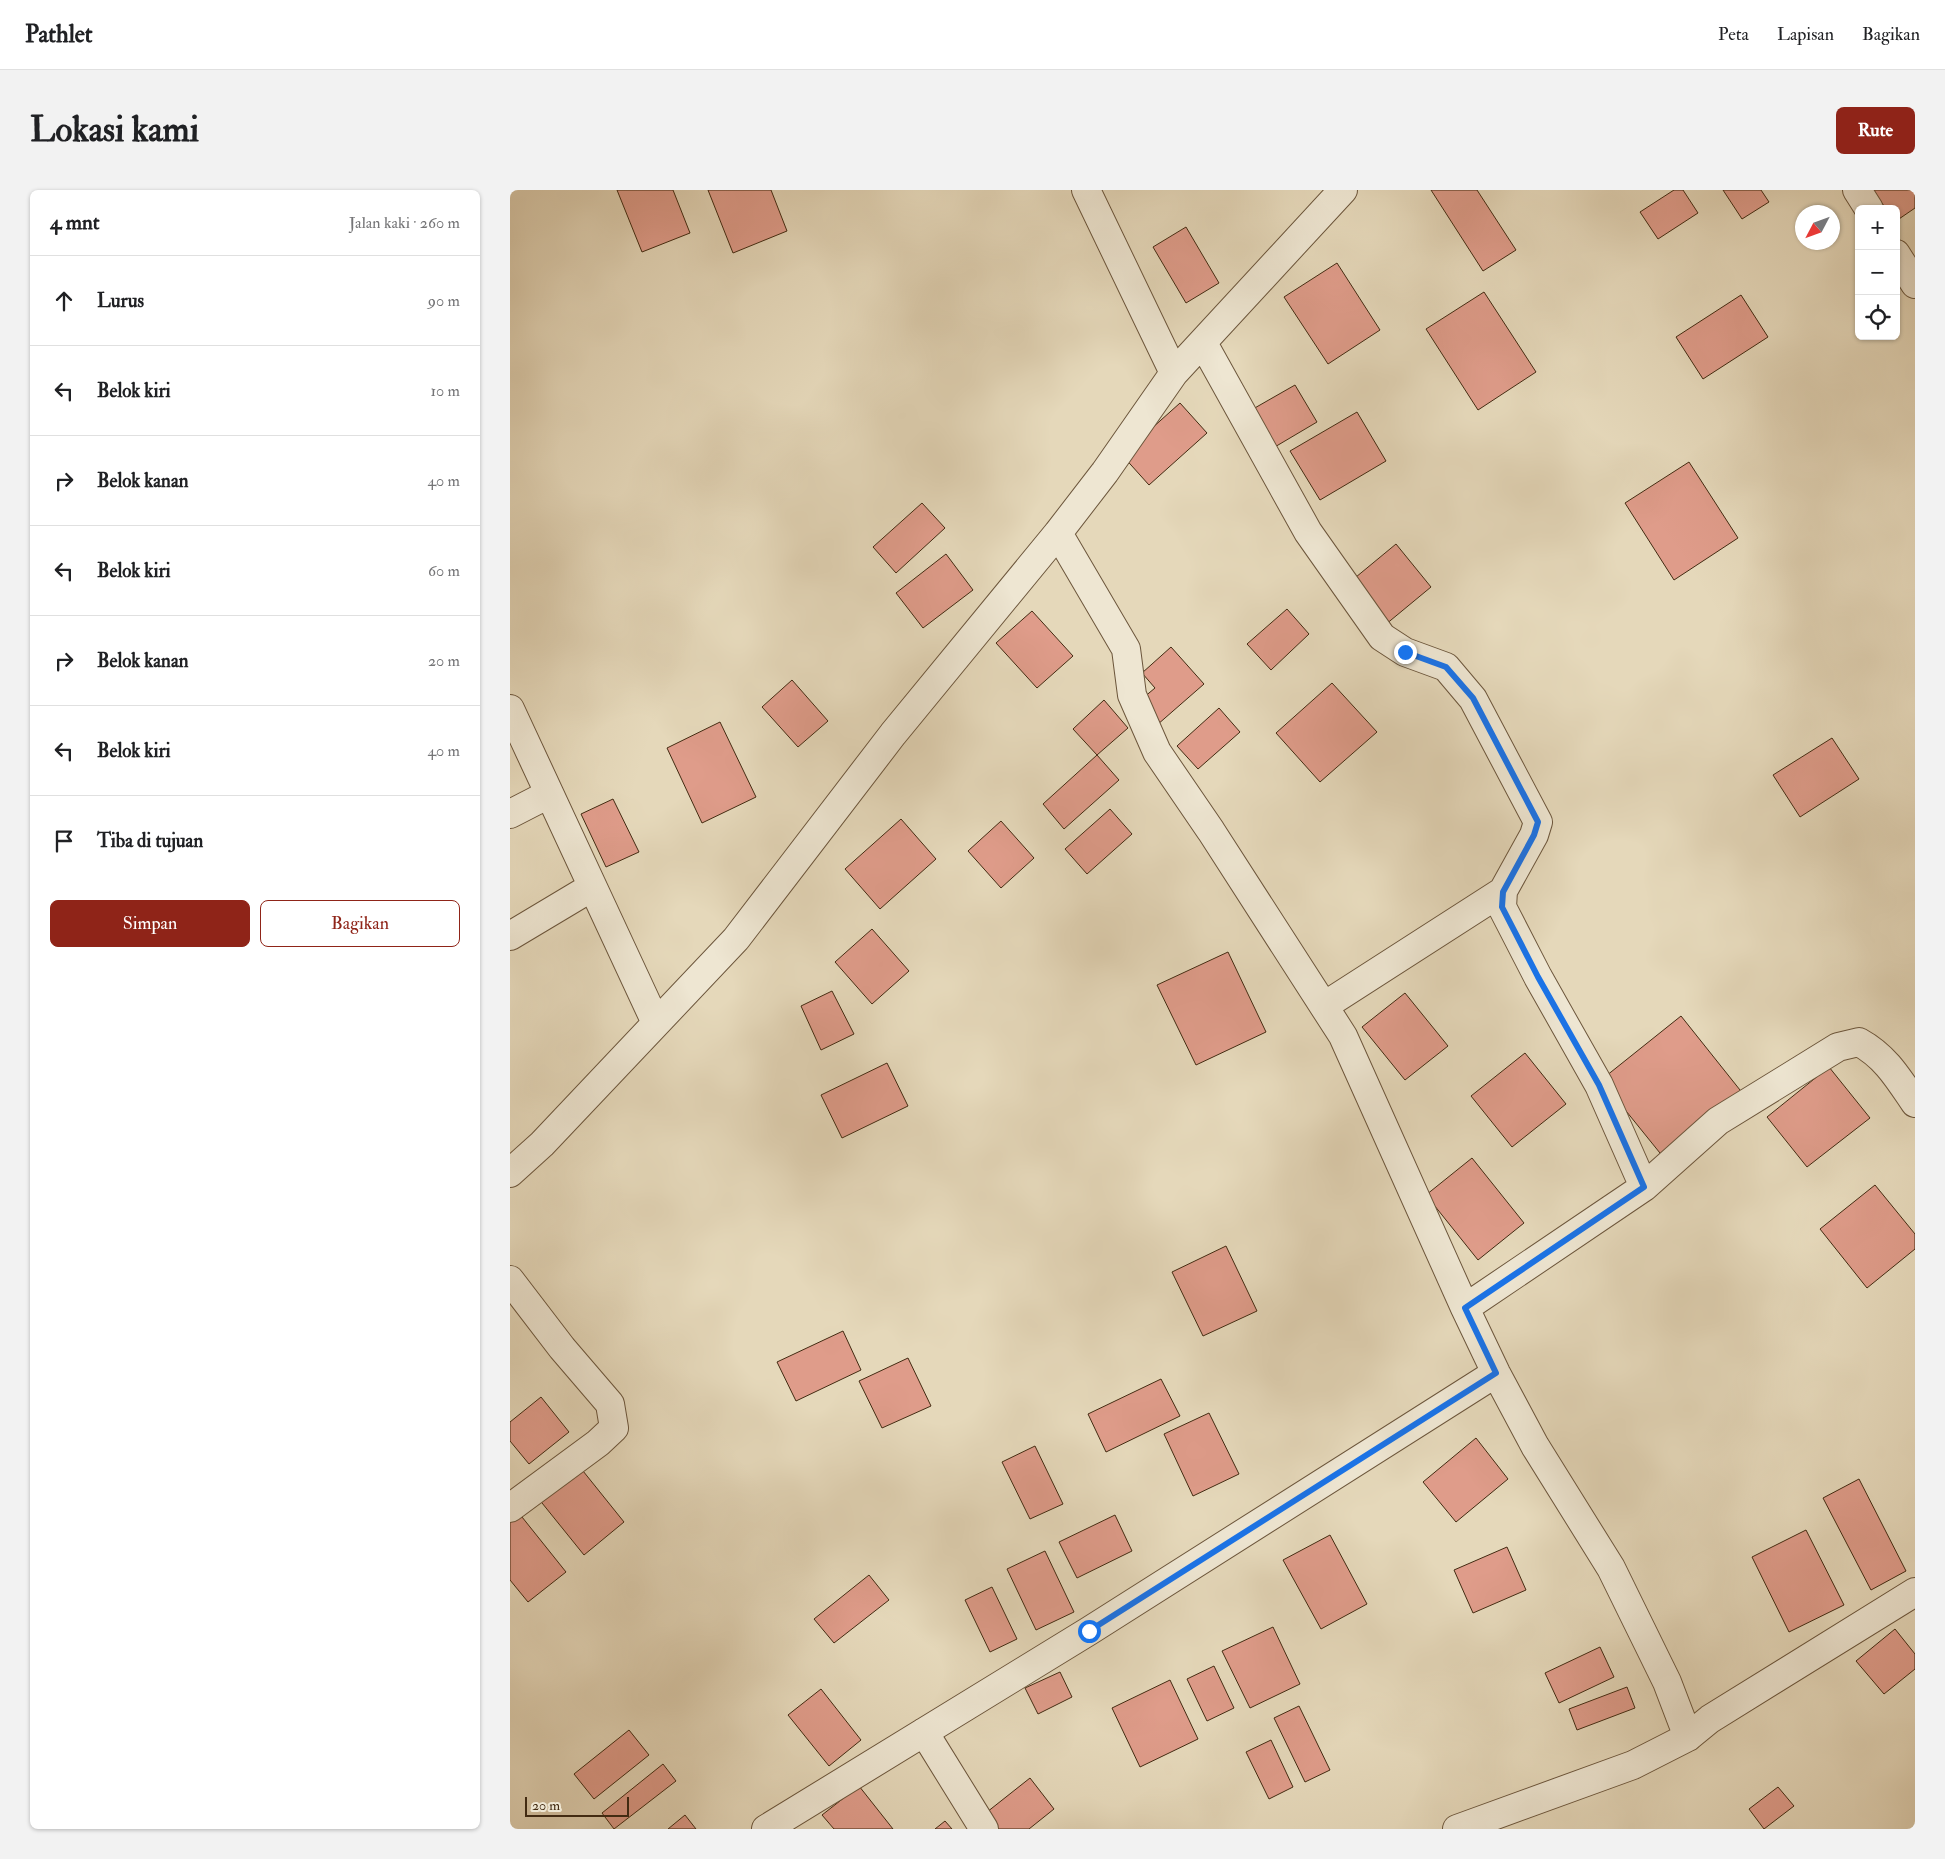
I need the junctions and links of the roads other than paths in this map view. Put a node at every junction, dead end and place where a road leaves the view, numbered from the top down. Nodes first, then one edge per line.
1 (1086, 190) edge
2 (1343, 190) edge
3 (1857, 190) edge
4 (1866, 205) edge
5 (1900, 260) edge
6 (1915, 284) edge
7 (1203, 343) junction
8 (1174, 373) junction
9 (1058, 534) junction
10 (510, 710) edge
11 (549, 794) junction
12 (510, 814) edge
13 (592, 887) junction
14 (1503, 892) junction
15 (510, 936) edge
16 (1324, 1006) junction
17 (656, 1023) junction
18 (1915, 1103) edge
19 (510, 1174) edge
20 (1644, 1187) junction
21 (510, 1280) edge
22 (1465, 1308) junction
23 (1496, 1373) junction
24 (510, 1508) edge
25 (1915, 1592) edge
26 (924, 1732) junction
27 (1688, 1737) junction
28 (766, 1829) edge
29 (984, 1829) edge
30 (1457, 1829) edge

1 - 8 street
2 - 7 street
3 - 4 street
5 - 6 street
7 - 8 street
7 - 14 street
8 - 9 street
9 - 16 street
9 - 17 street
10 - 11 street
11 - 12 street
11 - 13 street
13 - 15 street
13 - 17 street
14 - 16 street
14 - 20 street
16 - 22 street
17 - 19 street
18 - 20 street
20 - 22 street
21 - 24 street
22 - 23 street
23 - 26 street
23 - 27 street
25 - 27 street
26 - 28 street
26 - 29 street
27 - 30 street

